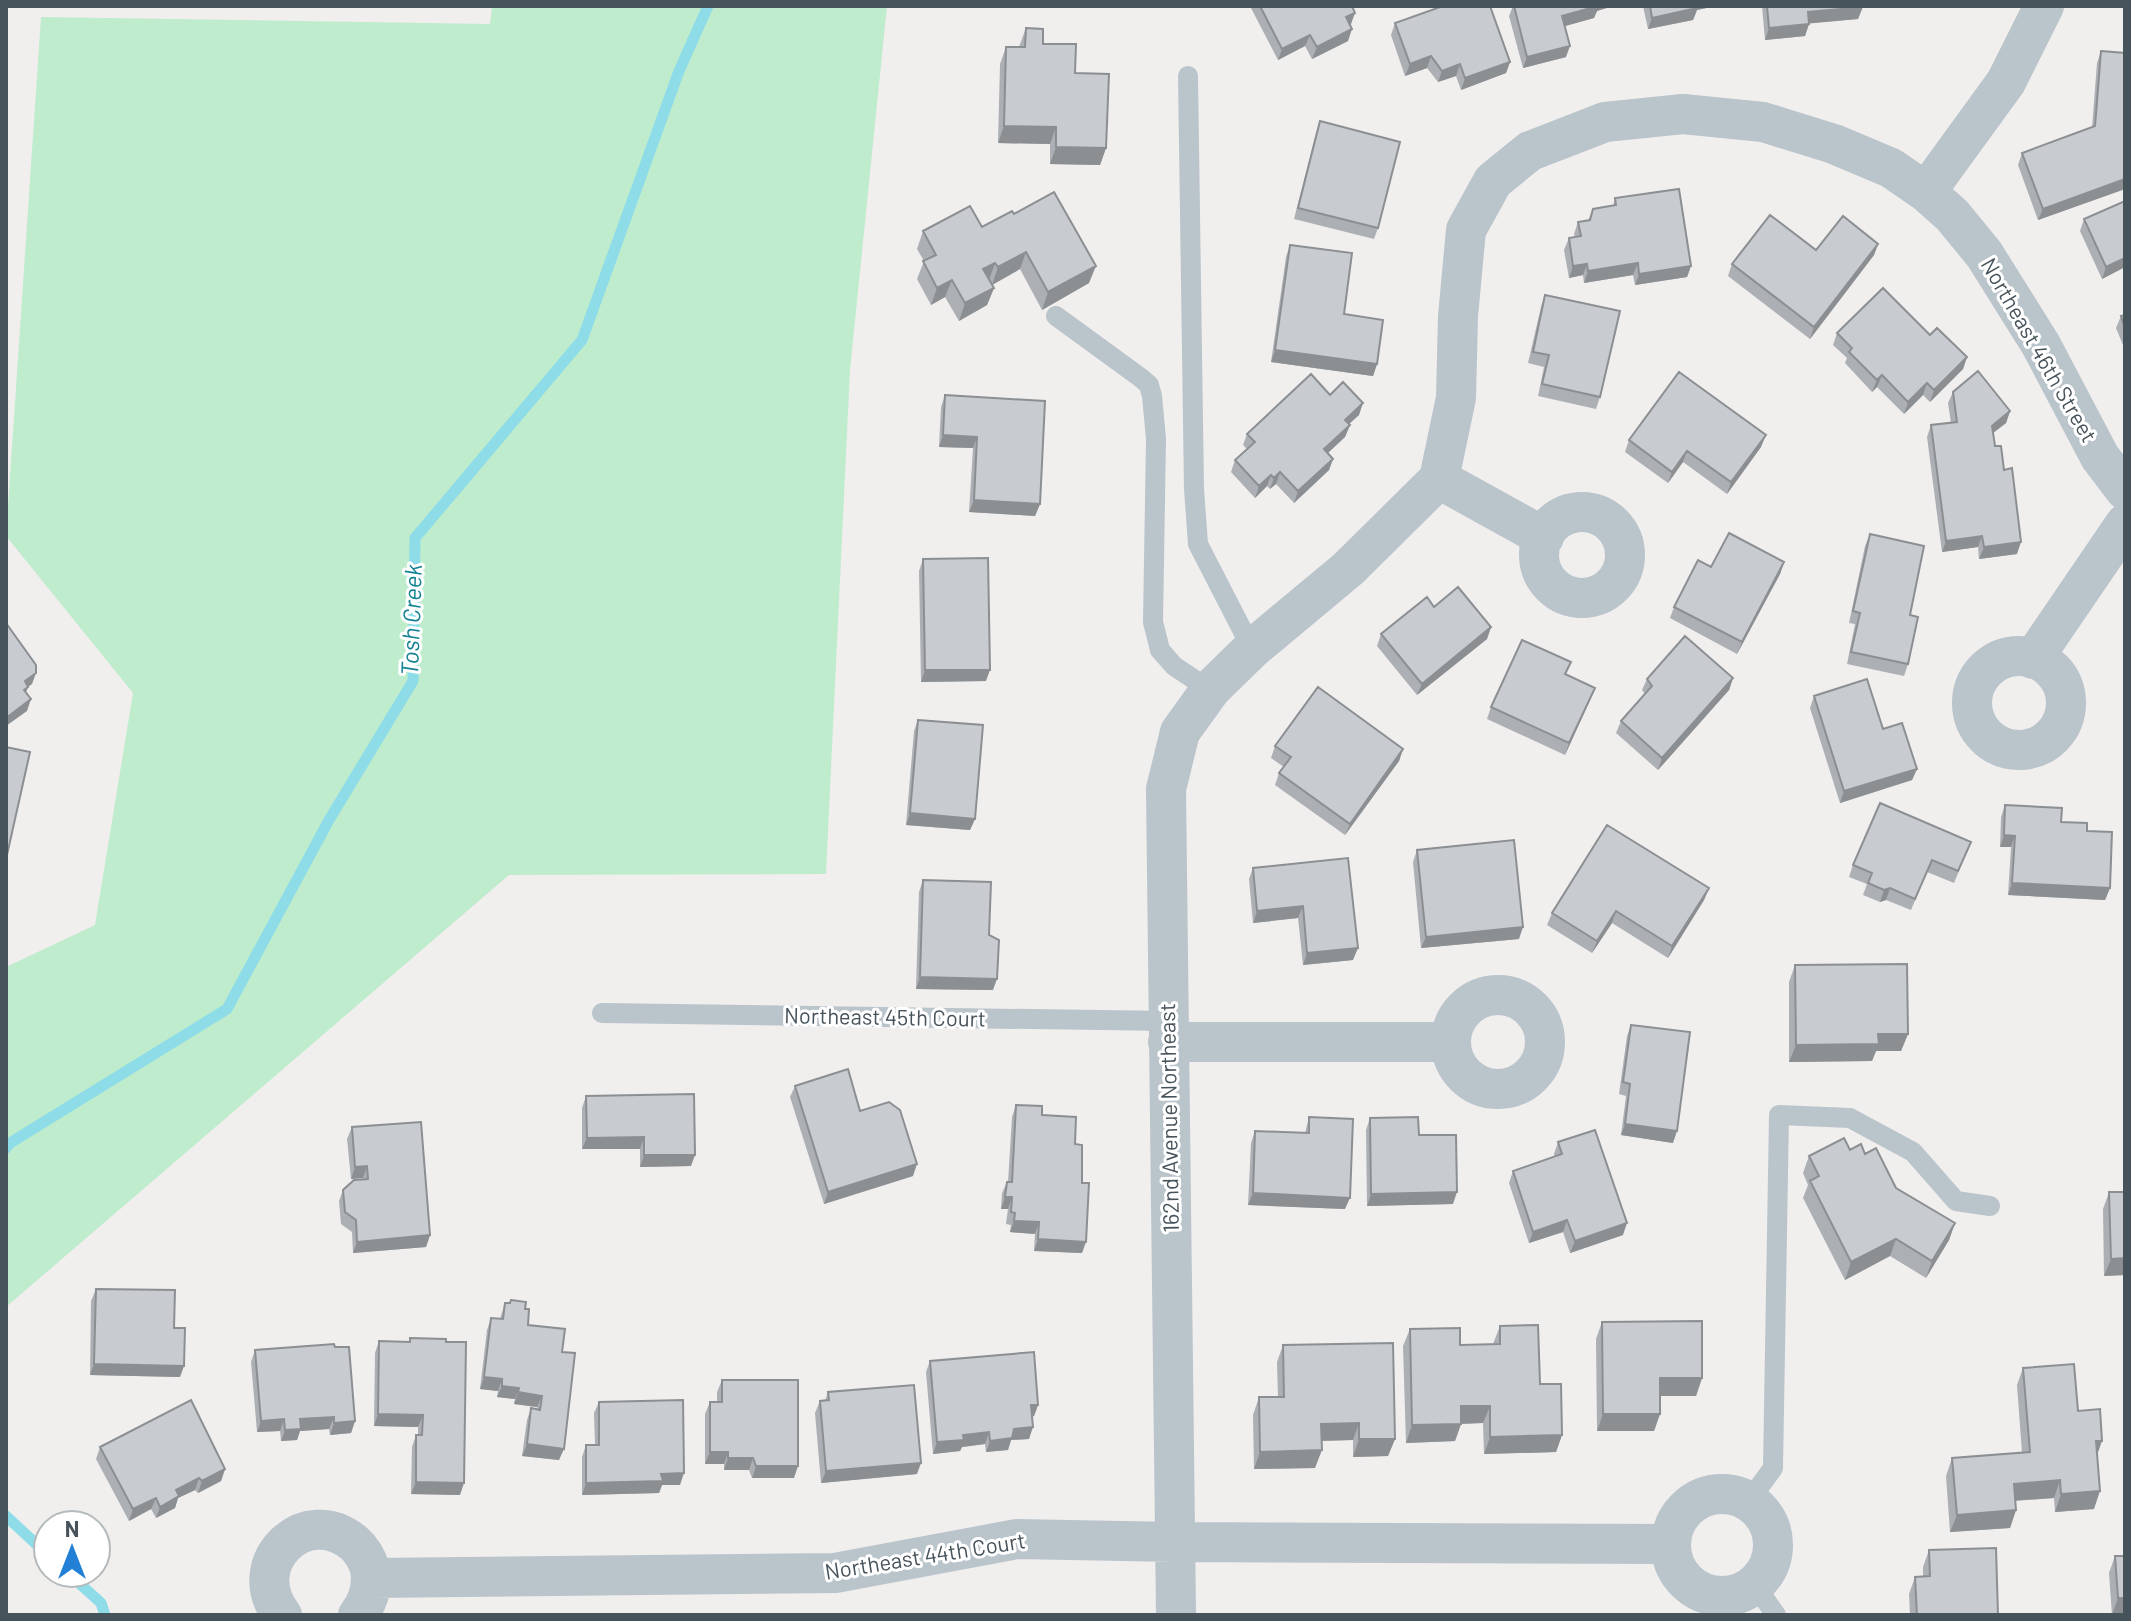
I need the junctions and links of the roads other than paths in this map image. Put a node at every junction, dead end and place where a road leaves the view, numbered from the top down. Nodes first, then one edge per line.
1 (2044, 6) edge
2 (1188, 76) dead end
3 (1926, 192) junction
4 (1056, 316) edge
5 (1439, 479) junction
6 (2125, 490) edge
7 (2125, 524) edge
8 (1544, 537) dead end
9 (1252, 649) junction
10 (2033, 659) dead end
11 (1210, 690) junction
12 (602, 1013) dead end
13 (1168, 1032) junction
14 (1451, 1042) dead end
15 (1990, 1206) dead end
16 (1749, 1501) junction
17 (1175, 1542) junction
18 (1670, 1544) junction
19 (371, 1578) junction
20 (1766, 1600) edge
21 (282, 1615) edge
22 (358, 1615) edge
23 (1176, 1615) edge

1 - 3 street
2 - 9 lane
3 - 5 street, Northeast 46th Street
3 - 6 street, Northeast 46th Street
4 - 11 lane
5 - 8 street
5 - 9 street
7 - 10 street
9 - 11 street, 162nd Avenue Northeast
11 - 13 street, 162nd Avenue Northeast
12 - 13 lane, Northeast 45th Court
13 - 14 street, Northeast 45th Court
13 - 17 street, 162nd Avenue Northeast
15 - 16 lane
16 - 18 street
16 - 20 street
17 - 18 street, Northeast 44th Court
17 - 19 street, Northeast 44th Court
17 - 23 street, 162nd Avenue Northeast
18 - 20 street
19 - 21 street
19 - 22 street

